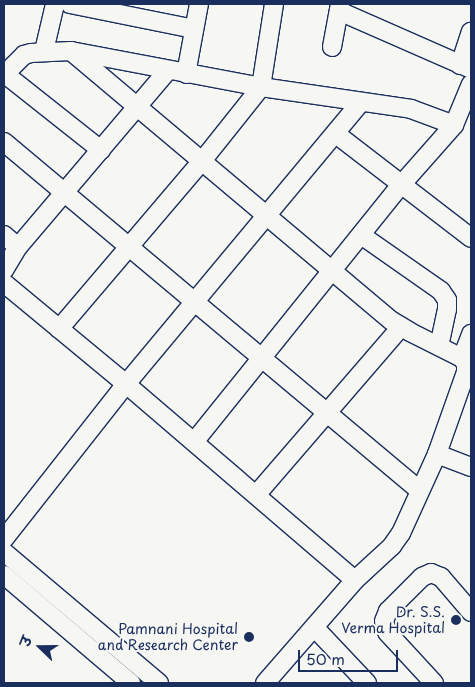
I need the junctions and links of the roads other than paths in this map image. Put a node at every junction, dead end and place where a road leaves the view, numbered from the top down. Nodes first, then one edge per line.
1 (55, 4) edge
2 (75, 4) edge
3 (199, 4) edge
4 (274, 4) edge
5 (340, 7) edge
6 (134, 10) edge
7 (194, 29) junction
8 (471, 32) edge
9 (332, 47) dead end
10 (44, 51) junction
11 (71, 51) junction
12 (465, 67) edge
13 (167, 71) junction
14 (186, 74) junction
15 (7, 75) edge
16 (471, 84) edge
17 (261, 87) junction
18 (361, 102) junction
19 (137, 106) junction
20 (467, 108) edge
21 (454, 125) junction
22 (336, 134) junction
23 (4, 142) edge
24 (101, 150) junction
25 (202, 161) junction
26 (401, 186) junction
27 (65, 191) junction
28 (269, 216) junction
29 (4, 235) edge
30 (361, 235) junction
31 (471, 238) edge
32 (130, 246) junction
33 (18, 247) junction
34 (333, 269) junction
35 (4, 270) edge
36 (4, 284) edge
37 (196, 301) junction
38 (401, 327) junction
39 (59, 329) junction
40 (471, 334) edge
41 (439, 346) junction
42 (262, 357) junction
43 (462, 358) junction
44 (126, 384) junction
45 (328, 412) junction
46 (194, 442) junction
47 (437, 454) junction
48 (471, 468) edge
49 (419, 490) junction
50 (256, 495) junction
51 (4, 539) edge
52 (4, 552) edge
53 (4, 575) edge
54 (356, 580) junction
55 (471, 612) edge
56 (314, 627) junction
57 (131, 683) edge
58 (159, 683) edge
59 (265, 683) edge
60 (368, 683) edge
61 (434, 683) edge

1 - 10 street
2 - 6 street
3 - 7 street
4 - 17 street
5 - 9 street
5 - 12 street
6 - 7 street
7 - 14 street
8 - 12 street
10 - 11 street
10 - 15 street
11 - 13 street
11 - 19 street
13 - 14 street
13 - 19 street
14 - 17 street
15 - 24 street
16 - 20 street
17 - 18 street
17 - 25 street
18 - 21 street
18 - 22 street
19 - 24 street
19 - 25 street
20 - 21 street
21 - 26 street
22 - 26 street
22 - 28 street
23 - 27 street
24 - 27 street
25 - 28 street
25 - 32 street
26 - 30 street
26 - 31 street
27 - 32 street
27 - 33 street
28 - 34 street
28 - 37 street
29 - 33 street
30 - 34 street
30 - 41 street
32 - 37 street
32 - 39 street
33 - 35 street
34 - 38 street
34 - 42 street
36 - 39 street
37 - 42 street
37 - 44 street
38 - 41 street
38 - 45 street
39 - 44 street
40 - 43 street
41 - 43 street
42 - 45 street
42 - 46 street
43 - 47 street
44 - 46 street
44 - 51 street
45 - 49 street
45 - 50 street
46 - 50 street
47 - 48 street
47 - 49 street
49 - 54 street
50 - 54 street
52 - 58 street
53 - 57 street
54 - 56 street
55 - 61 street
56 - 59 street
56 - 60 street

